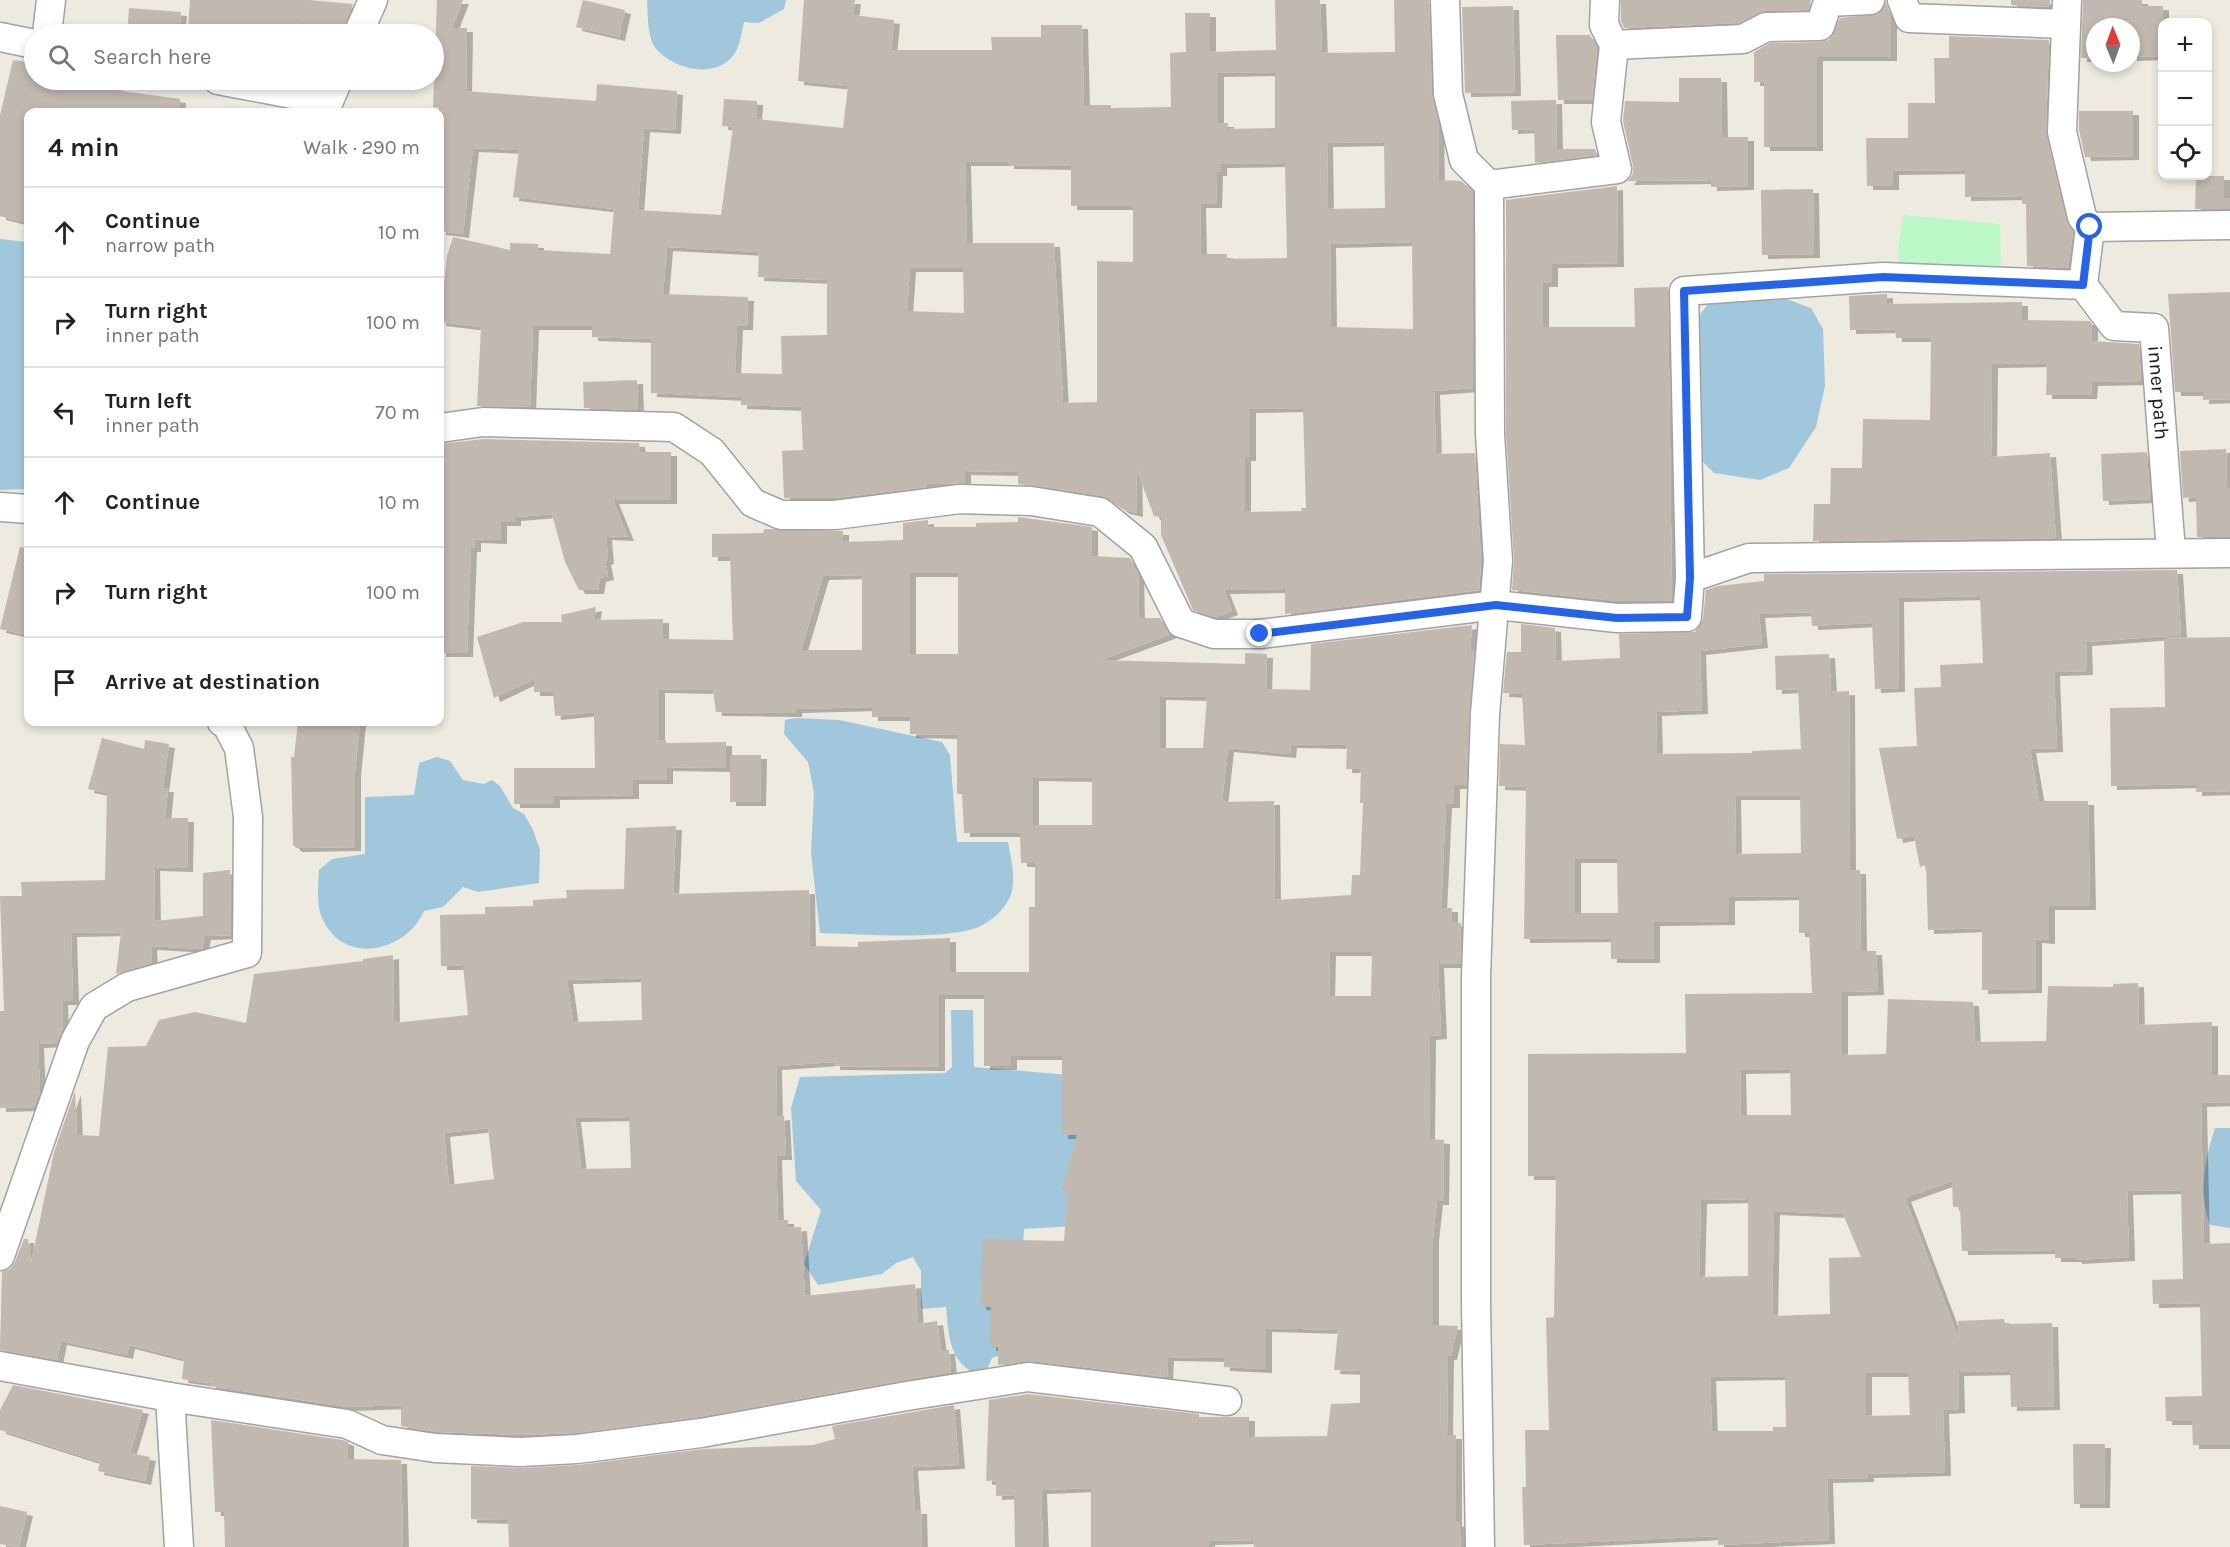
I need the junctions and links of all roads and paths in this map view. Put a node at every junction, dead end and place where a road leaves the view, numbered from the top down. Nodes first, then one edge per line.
1 (51, 0) edge
2 (373, 0) edge
3 (1445, 0) edge
4 (1605, 0) edge
5 (1870, 0) edge
6 (1902, 0) edge
7 (2066, 12) edge
8 (48, 24) edge
9 (362, 24) edge
10 (0, 37) edge
11 (24, 42) edge
12 (1614, 45) junction
13 (281, 90) edge
14 (331, 98) edge
15 (1489, 185) junction
16 (2230, 225) edge
17 (2090, 227) junction
18 (2083, 285) junction
19 (444, 427) edge
20 (0, 507) edge
21 (24, 509) edge
22 (2171, 552) junction
23 (2230, 553) edge
24 (1690, 578) junction
25 (1496, 605) junction
26 (228, 726) edge
27 (0, 1256) edge
28 (0, 1366) edge
29 (170, 1397) junction
30 (1227, 1401) dead end
31 (179, 1547) edge
32 (1480, 1547) edge

1 - 8 street
2 - 9 street
3 - 15 street
4 - 12 street
5 - 12 street
6 - 7 street
7 - 17 street
10 - 11 street
12 - 15 street
13 - 14 street
15 - 25 street
16 - 17 street
17 - 18 street
18 - 22 street, inner path
18 - 24 street
19 - 25 street
20 - 21 street
22 - 23 street
22 - 24 street
24 - 25 street
25 - 32 street
26 - 27 street
28 - 29 street
29 - 30 street
29 - 31 street

